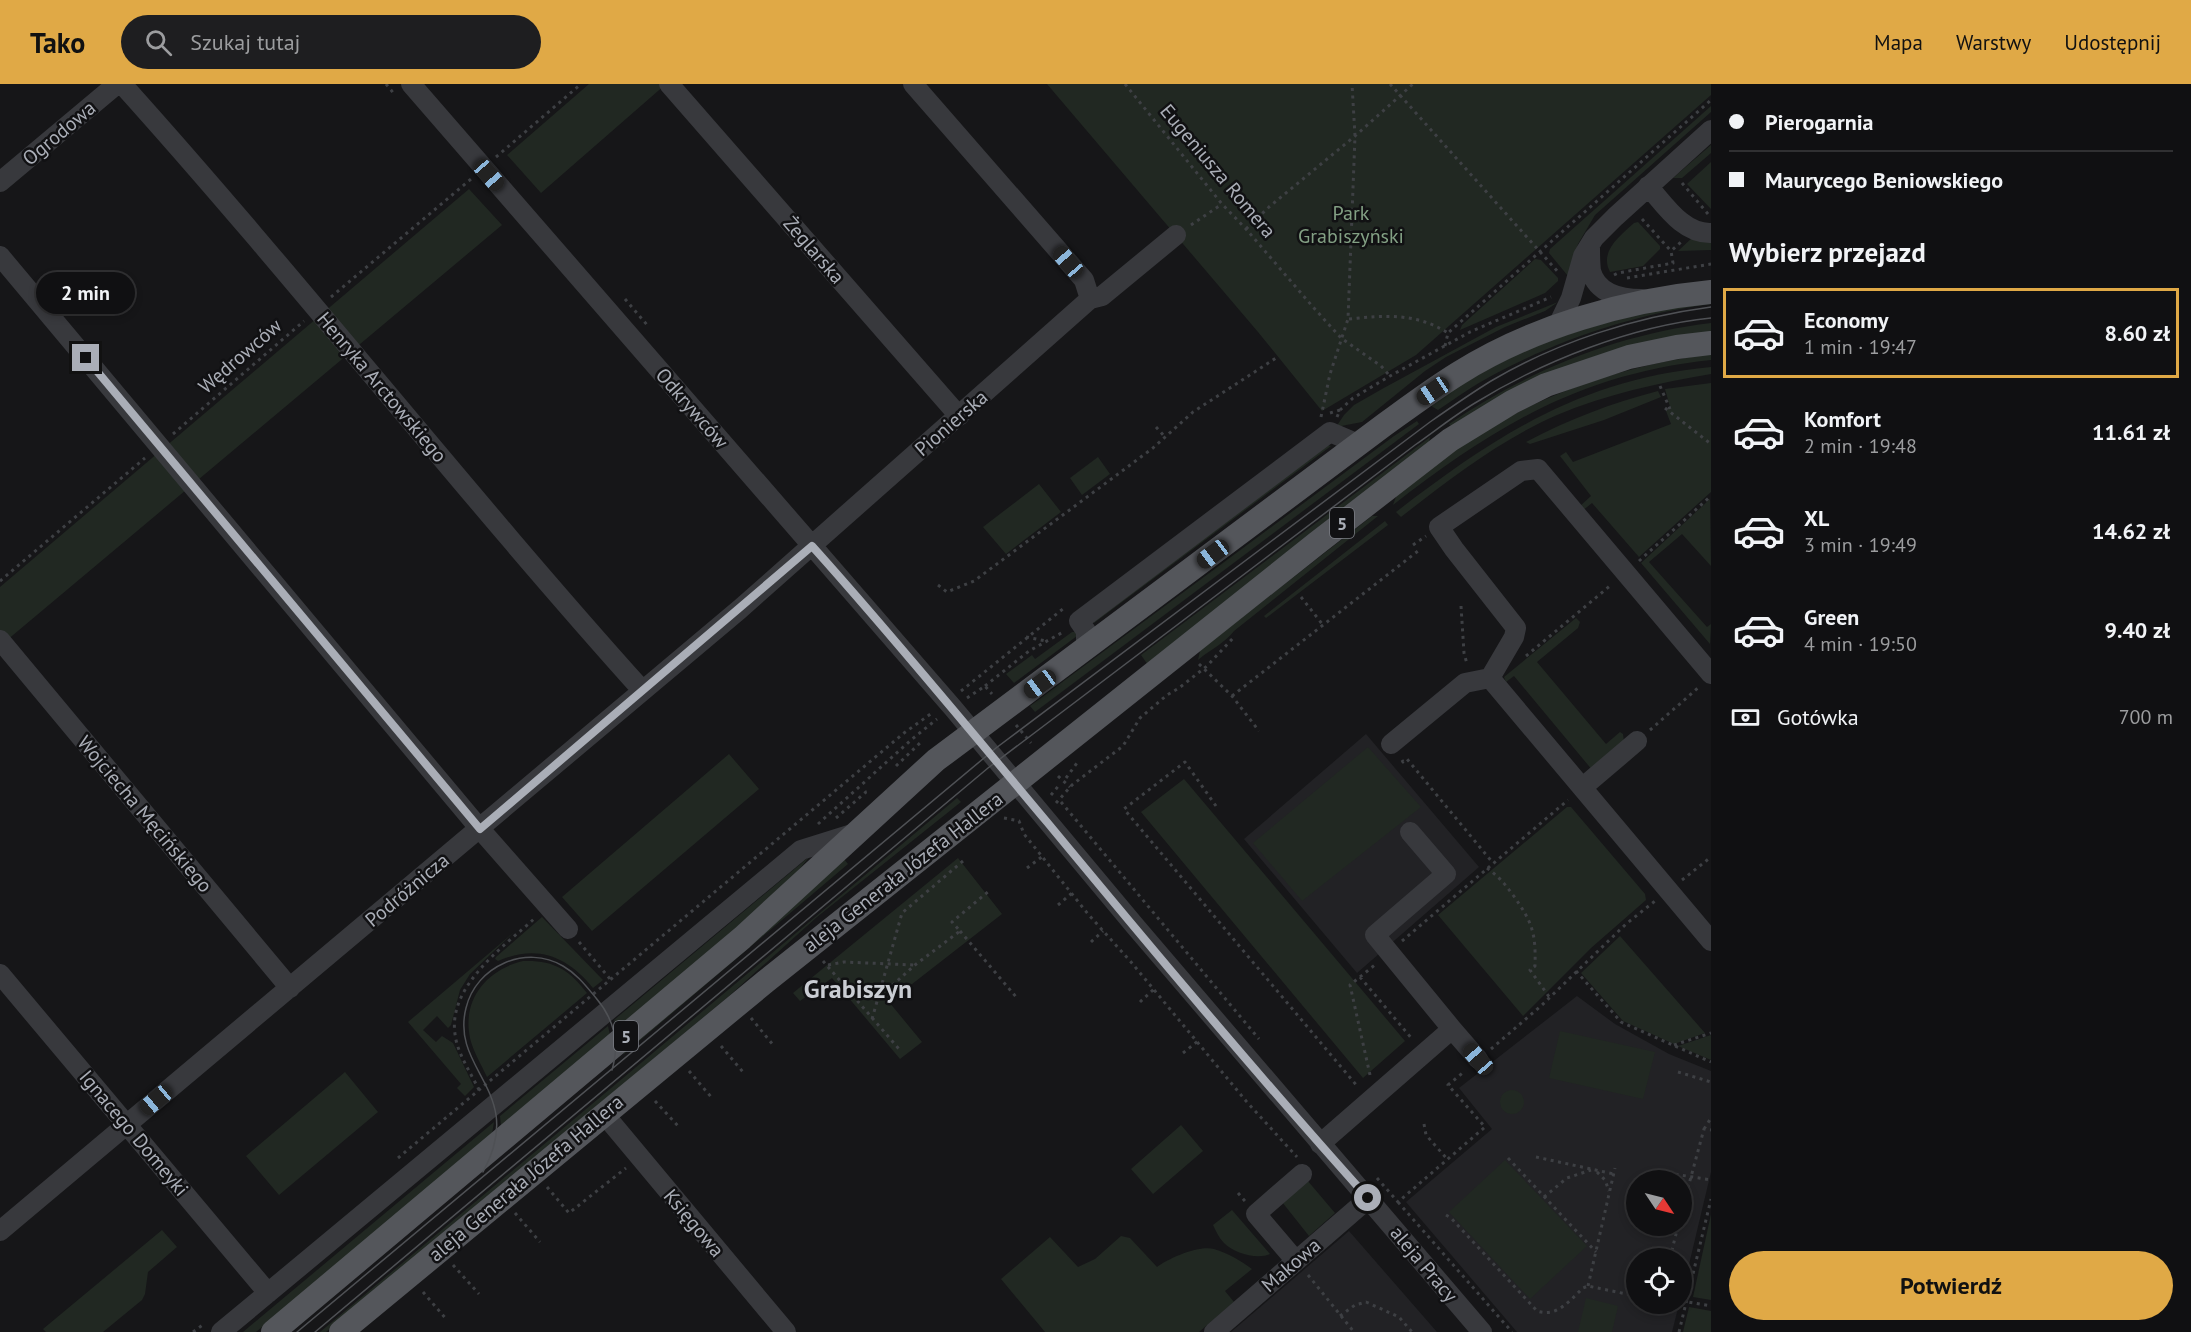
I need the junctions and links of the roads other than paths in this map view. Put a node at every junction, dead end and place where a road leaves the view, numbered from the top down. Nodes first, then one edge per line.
1 (117, 84) edge
2 (122, 84) edge
3 (411, 84) edge
4 (669, 84) edge
5 (913, 84) edge
6 (1711, 130) edge
7 (0, 182) edge
8 (1648, 186) junction
9 (1707, 226) edge
10 (1176, 235) road end
11 (1590, 246) junction
12 (0, 256) edge
13 (1711, 292) edge
14 (1090, 299) junction
15 (1660, 299) junction
16 (1557, 327) junction
17 (1711, 343) edge
18 (959, 416) junction
19 (1358, 444) junction
20 (812, 546) junction
21 (0, 640) edge
22 (1086, 649) junction
23 (1482, 679) junction
24 (1707, 679) edge
25 (642, 690) junction
26 (973, 733) junction
27 (1637, 741) road end
28 (1391, 744) road end
29 (1016, 784) junction
30 (1583, 787) junction
31 (480, 829) junction
32 (1410, 832) dead end
33 (856, 833) junction
34 (568, 929) road end
35 (1711, 941) edge
36 (0, 974) edge
37 (290, 988) junction
38 (1452, 1029) junction
39 (1481, 1051) road end
40 (604, 1114) junction
41 (126, 1124) junction
42 (1320, 1144) junction
43 (1302, 1169) road end
44 (1368, 1198) junction
45 (0, 1231) edge
46 (1300, 1266) junction
47 (268, 1293) junction
48 (343, 1331) edge
49 (221, 1332) edge
50 (273, 1332) edge
51 (786, 1332) edge
52 (1214, 1332) edge
53 (1482, 1332) edge

1 - 7 street, Ogrodowa
2 - 25 street, Henryka Arctowskiego
3 - 20 street, Odkrywców
4 - 18 street, Żeglarska
5 - 14 street
6 - 8 street
8 - 9 street
8 - 11 street
10 - 14 street, Pionierska
11 - 15 street
11 - 16 street
12 - 31 street
13 - 15 main road, 5
14 - 18 street, Pionierska
15 - 16 main road, 5
16 - 19 main road, 5
17 - 29 main road, aleja Generała Józefa Hallera / 5
18 - 20 street, Pionierska
19 - 22 main road, 5
19 - 22 street
20 - 25 street, Podróżnicza
20 - 26 street, Odkrywców
21 - 37 street, Wojciecha Męcińskiego
22 - 26 main road, 5
23 - 24 street
23 - 28 street
23 - 30 street
25 - 31 street, Podróżnicza
26 - 29 street, Odkrywców
26 - 33 main road, 5
27 - 30 street
29 - 40 main road, aleja Generała Józefa Hallera / 5
29 - 42 street, aleja Pracy
30 - 35 street
31 - 34 street
31 - 37 street, Podróżnicza
32 - 38 street
33 - 47 street
33 - 50 main road, 5
36 - 41 street, Ignacego Domeyki
37 - 41 street, Podróżnicza
38 - 39 street
38 - 42 street
40 - 48 main road, aleja Generała Józefa Hallera / 5
40 - 51 street, Księgowa
41 - 45 street, Podróżnicza
41 - 47 street, Ignacego Domeyki
42 - 44 street, aleja Pracy
43 - 46 street
44 - 46 street, Makowa
44 - 53 street, aleja Pracy
46 - 52 street, Makowa
47 - 49 street

